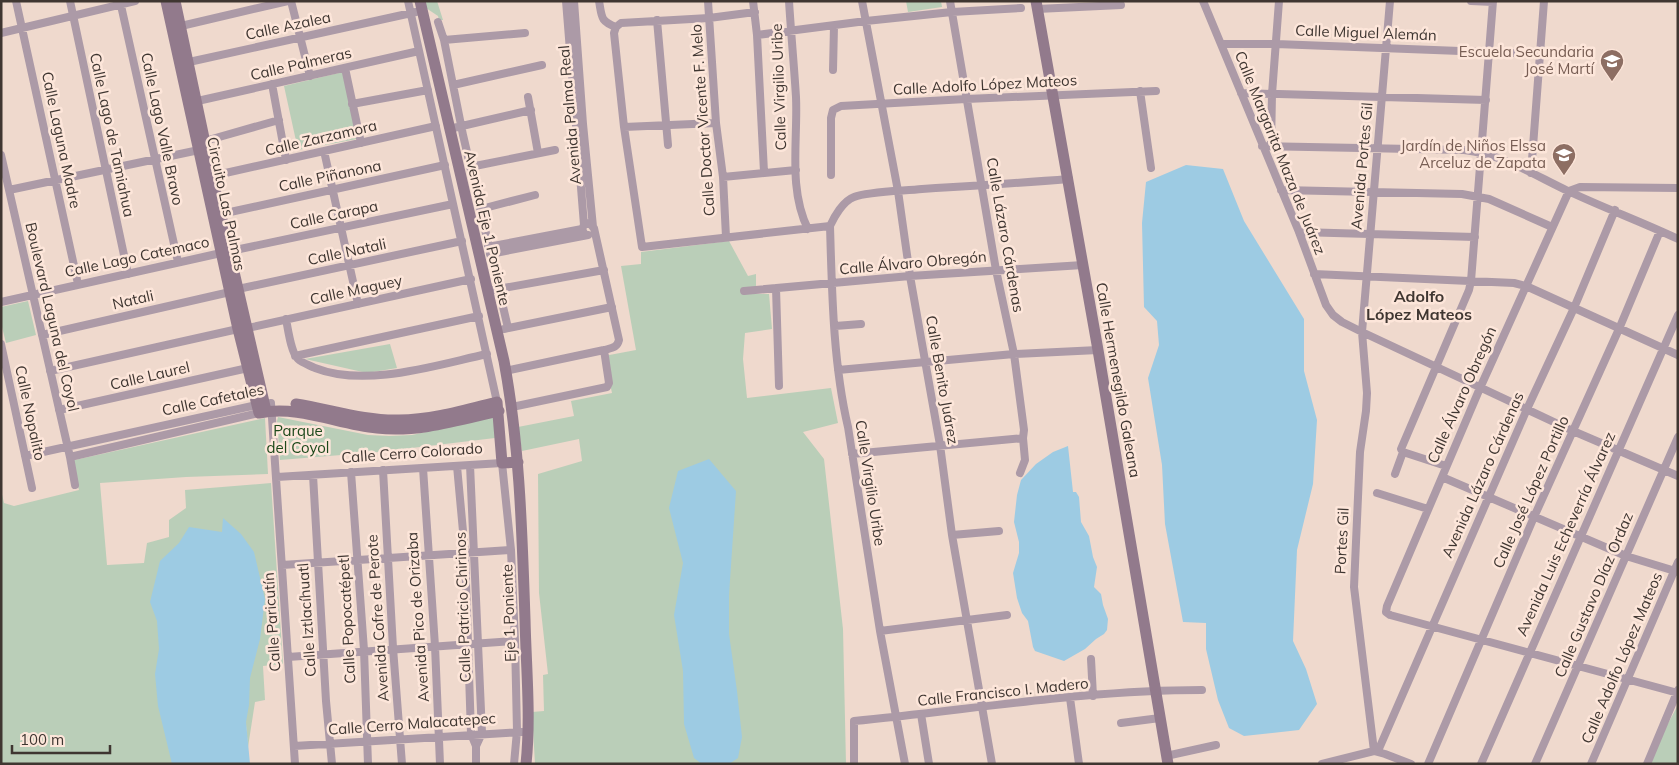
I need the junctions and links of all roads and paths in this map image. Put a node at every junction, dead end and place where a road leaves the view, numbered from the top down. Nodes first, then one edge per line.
1 (16, 1) edge
2 (70, 1) edge
3 (135, 1) edge
4 (166, 1) edge
5 (175, 1) edge
6 (290, 1) edge
7 (408, 1) edge
8 (566, 1) edge
9 (574, 1) edge
10 (599, 1) edge
11 (708, 1) edge
12 (753, 1) edge
13 (789, 1) edge
14 (862, 1) edge
15 (950, 1) edge
16 (1203, 1) edge
17 (1279, 1) edge
18 (1390, 1) edge
19 (1471, 1) edge
20 (1544, 1) edge
21 (1493, 2) edge
22 (120, 3) edge
23 (1121, 4) dead end
24 (1037, 5) edge
25 (418, 8) edge
26 (1021, 8) dead end
27 (755, 12) junction
28 (952, 12) junction
29 (72, 16) junction
30 (709, 18) junction
31 (657, 20) junction
32 (866, 21) junction
33 (438, 22) dead end
34 (181, 26) junction
35 (834, 26) junction
36 (616, 27) junction
37 (22, 28) junction
38 (791, 32) junction
39 (1, 33) edge
40 (524, 33) dead end
41 (572, 34) junction
42 (757, 35) junction
43 (300, 38) junction
44 (444, 40) junction
45 (1221, 44) junction
46 (1276, 44) junction
47 (1386, 48) junction
48 (419, 51) junction
49 (1490, 52) junction
50 (1540, 54) junction
51 (189, 62) junction
52 (542, 65) dead end
53 (344, 68) junction
54 (833, 70) dead end
55 (310, 76) junction
56 (272, 84) junction
57 (452, 85) junction
58 (428, 90) junction
59 (1140, 91) junction
60 (1156, 91) dead end
61 (1241, 93) junction
62 (1272, 94) junction
63 (1053, 95) junction
64 (528, 97) dead end
65 (1382, 97) junction
66 (966, 99) junction
67 (1486, 100) junction
68 (193, 102) junction
69 (352, 104) junction
70 (883, 104) junction
71 (531, 110) junction
72 (279, 120) junction
73 (716, 123) junction
74 (580, 124) junction
75 (666, 125) junction
76 (436, 126) junction
77 (462, 126) junction
78 (624, 127) junction
79 (448, 130) junction
80 (361, 143) junction
81 (202, 145) junction
82 (668, 145) dead end
83 (1266, 146) junction
84 (1378, 149) junction
85 (555, 150) dead end
86 (324, 151) junction
87 (1481, 152) junction
88 (538, 154) junction
89 (1, 155) edge
90 (154, 160) junction
91 (286, 160) junction
92 (444, 165) junction
93 (470, 167) junction
94 (1151, 168) dead end
95 (106, 170) junction
96 (796, 170) junction
97 (764, 172) junction
98 (1531, 173) junction
99 (831, 175) dead end
100 (212, 176) junction
101 (723, 177) junction
102 (55, 180) junction
103 (1068, 180) junction
104 (982, 185) junction
105 (1678, 188) edge
106 (333, 189) junction
107 (9, 190) junction
108 (1281, 190) junction
109 (898, 191) junction
110 (1569, 192) junction
111 (1374, 193) junction
112 (535, 195) dead end
113 (1478, 196) junction
114 (453, 204) junction
115 (481, 209) junction
116 (1615, 210) junction
117 (221, 214) junction
118 (830, 226) junction
119 (341, 227) junction
120 (1552, 227) junction
121 (584, 229) junction
122 (593, 229) junction
123 (808, 229) junction
124 (1660, 231) junction
125 (1299, 232) junction
126 (1370, 234) junction
127 (726, 237) junction
128 (1475, 237) junction
129 (1678, 239) edge
130 (462, 241) junction
131 (489, 251) junction
132 (225, 252) junction
133 (178, 262) junction
134 (1083, 265) junction
135 (349, 266) junction
136 (604, 270) junction
137 (996, 270) junction
138 (489, 273) junction
139 (128, 274) junction
140 (1314, 274) junction
141 (910, 276) junction
142 (1366, 276) junction
143 (471, 279) junction
144 (1471, 281) junction
145 (78, 284) junction
146 (832, 284) junction
147 (1526, 286) junction
148 (776, 288) junction
149 (500, 289) junction
150 (234, 291) junction
151 (487, 291) junction
152 (744, 291) dead end
153 (33, 295) junction
154 (1, 302) edge
155 (358, 304) junction
156 (612, 307) junction
157 (1574, 308) junction
158 (1678, 315) edge
159 (479, 316) junction
160 (286, 319) junction
161 (861, 324) dead end
162 (835, 326) junction
163 (243, 329) junction
164 (502, 329) junction
165 (1619, 329) junction
166 (1362, 332) junction
167 (42, 334) junction
168 (1, 344) edge
169 (1663, 348) junction
170 (604, 350) junction
171 (1098, 350) junction
172 (487, 354) junction
173 (1014, 354) junction
174 (1678, 355) edge
175 (295, 356) junction
176 (924, 361) junction
177 (1435, 366) junction
178 (248, 368) junction
179 (838, 370) junction
180 (50, 371) junction
181 (505, 371) junction
182 (779, 386) dead end
183 (1480, 388) junction
184 (512, 406) junction
185 (498, 407) junction
186 (265, 408) junction
187 (1527, 409) junction
188 (59, 410) junction
189 (1573, 431) junction
190 (1678, 437) edge
191 (1023, 438) junction
192 (940, 445) junction
193 (68, 447) junction
194 (1402, 450) junction
195 (1618, 450) junction
196 (852, 454) junction
197 (25, 456) junction
198 (70, 457) junction
199 (518, 462) junction
200 (502, 463) junction
201 (470, 465) junction
202 (457, 466) junction
203 (1446, 466) junction
204 (422, 468) junction
205 (382, 470) junction
206 (1664, 470) junction
207 (351, 472) junction
208 (1020, 473) dead end
209 (1394, 474) dead end
210 (313, 475) junction
211 (1678, 476) edge
212 (277, 477) junction
213 (1442, 477) junction
214 (75, 485) dead end
215 (32, 488) dead end
216 (1376, 494) dead end
217 (1488, 498) junction
218 (1428, 509) junction
219 (1534, 516) junction
220 (999, 531) dead end
221 (952, 536) junction
222 (1580, 537) junction
223 (511, 550) junction
224 (474, 553) junction
225 (464, 554) junction
226 (428, 556) junction
227 (1626, 556) junction
228 (388, 558) junction
229 (358, 560) junction
230 (1678, 562) edge
231 (317, 563) junction
232 (282, 565) junction
233 (1676, 572) edge
234 (476, 595) junction
235 (466, 596) junction
236 (1007, 615) dead end
237 (967, 620) junction
238 (1432, 626) junction
239 (880, 630) junction
240 (1482, 639) junction
241 (515, 641) junction
242 (478, 643) junction
243 (468, 644) junction
244 (435, 646) junction
245 (393, 648) junction
246 (364, 650) junction
247 (1529, 652) junction
248 (323, 654) junction
249 (288, 657) junction
250 (1091, 659) dead end
251 (1579, 666) junction
252 (1627, 679) junction
253 (1155, 690) junction
254 (1202, 690) dead end
255 (1677, 692) edge
256 (1093, 696) junction
257 (1070, 698) junction
258 (982, 706) junction
259 (921, 714) junction
260 (896, 717) junction
261 (1160, 718) junction
262 (1121, 724) dead end
263 (525, 732) junction
264 (471, 734) junction
265 (482, 734) junction
266 (438, 736) junction
267 (400, 739) junction
268 (367, 741) junction
269 (331, 744) junction
270 (294, 746) junction
271 (476, 746) junction
272 (1216, 746) dead end
273 (1376, 751) junction
274 (1167, 760) edge
275 (295, 764) edge
276 (332, 764) edge
277 (368, 764) edge
278 (402, 764) edge
279 (440, 764) edge
280 (476, 764) edge
281 (514, 764) edge
282 (526, 764) edge
283 (854, 764) edge
284 (904, 764) edge
285 (929, 764) edge
286 (992, 764) edge
287 (1079, 764) edge
288 (1322, 764) edge
289 (1411, 764) edge
290 (1428, 764) edge
291 (1481, 764) edge
292 (1536, 764) edge
293 (1591, 764) edge
294 (1647, 764) edge

1 - 37 street, Calle Laguna Madre
2 - 29 street, Calle Lago de Tamiahua
3 - 22 street
4 - 68 street, Circuito Las Palmas
5 - 34 street, Circuito Las Palmas
6 - 34 street
6 - 43 street
7 - 25 street, Avenida Eje 1 Poniente
8 - 41 street
9 - 41 street, Avenida Palma Real
10 - 36 street
11 - 30 street, Calle Doctor Vicente F. Melo
12 - 27 street
13 - 38 street, Calle Virgilio Uribe
14 - 32 street, Calle Benito Juárez
15 - 28 street, Calle Lázaro Cárdenas
16 - 45 street, Calle Margarita Maza de Juárez
17 - 46 street
18 - 47 street, Avenida Portes Gil
19 - 21 street
20 - 50 street
21 - 49 street
22 - 29 street
22 - 90 street, Calle Lago Valle Bravo
23 - 24 street
24 - 63 street, Calle Hermenegildo Galeana
25 - 43 street, Calle Azalea
25 - 48 street, Avenida Eje 1 Poniente
25 - 79 street, Avenida Eje 1 Poniente
26 - 28 street
27 - 30 street
27 - 42 street
28 - 32 street
28 - 66 street, Calle Lázaro Cárdenas
29 - 37 street
29 - 95 street, Calle Lago de Tamiahua
30 - 31 street
30 - 73 street, Calle Doctor Vicente F. Melo
31 - 36 street
31 - 75 street
32 - 35 street
32 - 70 street, Calle Benito Juárez
33 - 44 street, Avenida Eje 1 Poniente
34 - 51 street, Circuito Las Palmas
35 - 38 street
35 - 54 street
36 - 78 street
37 - 39 street
37 - 102 street, Calle Laguna Madre
38 - 42 street
38 - 96 street, Calle Virgilio Uribe
40 - 44 street
41 - 74 street
42 - 97 street
43 - 51 street, Calle Azalea
43 - 55 street
44 - 57 street, Avenida Eje 1 Poniente
45 - 46 street, Calle Miguel Alemán
45 - 61 street, Calle Margarita Maza de Juárez
46 - 47 street, Calle Miguel Alemán
46 - 62 street
47 - 49 street, Calle Miguel Alemán
47 - 65 street, Avenida Portes Gil
48 - 53 street, Calle Palmeras
48 - 58 street, Avenida Eje 1 Poniente
49 - 50 street, Calle Miguel Alemán
49 - 67 street
50 - 98 street
51 - 68 street, Circuito Las Palmas
52 - 57 street
53 - 55 street, Calle Palmeras
53 - 69 street
55 - 56 street, Calle Palmeras
56 - 68 street, Calle Palmeras
56 - 72 street
57 - 77 street, Avenida Eje 1 Poniente
58 - 69 street
58 - 76 street, Avenida Eje 1 Poniente
59 - 60 street, Calle Adolfo López Mateos
59 - 63 street, Calle Adolfo López Mateos
59 - 94 street
61 - 62 street
61 - 83 street, Calle Margarita Maza de Juárez
62 - 65 street
62 - 83 street
63 - 66 street, Calle Adolfo López Mateos
63 - 103 street, Calle Hermenegildo Galeana
64 - 71 street
65 - 67 street
65 - 84 street, Avenida Portes Gil
66 - 70 street, Calle Adolfo López Mateos
66 - 104 street, Calle Lázaro Cárdenas
67 - 87 street
68 - 81 street, Circuito Las Palmas
69 - 80 street
70 - 99 street, Calle Adolfo López Mateos
70 - 109 street, Calle Benito Juárez
71 - 77 street
71 - 88 street
72 - 81 street
72 - 91 street
73 - 75 street
73 - 101 street, Calle Doctor Vicente F. Melo
74 - 121 street
74 - 122 street, Avenida Palma Real
75 - 78 street
75 - 82 street
76 - 80 street, Calle Zarzamora
76 - 92 street, Avenida Eje 1 Poniente
77 - 79 street
77 - 93 street, Avenida Eje 1 Poniente
78 - 127 street
79 - 138 street, Avenida Eje 1 Poniente
80 - 86 street, Calle Zarzamora
81 - 90 street
81 - 100 street, Circuito Las Palmas
81 - 132 street, Circuito Las Palmas
83 - 84 street
83 - 108 street, Calle Margarita Maza de Juárez
84 - 87 street
84 - 111 street, Avenida Portes Gil
85 - 88 street
86 - 91 street, Calle Zarzamora
86 - 106 street
87 - 98 street
87 - 113 street
88 - 93 street
89 - 107 street, Boulevard Laguna del Coyol
90 - 95 street
90 - 133 street, Calle Lago Valle Bravo
91 - 100 street, Calle Zarzamora
92 - 106 street, Calle Piñanona
92 - 114 street, Avenida Eje 1 Poniente
93 - 115 street, Avenida Eje 1 Poniente
95 - 102 street
95 - 139 street, Calle Lago de Tamiahua
96 - 97 street
96 - 123 street, Calle Virgilio Uribe
97 - 101 street
98 - 110 street
100 - 117 street, Circuito Las Palmas
101 - 127 street, Calle Doctor Vicente F. Melo
102 - 107 street
102 - 145 street, Calle Laguna Madre
103 - 104 street
103 - 134 street, Calle Hermenegildo Galeana
104 - 109 street
104 - 137 street, Calle Lázaro Cárdenas
105 - 110 street
106 - 117 street, Calle Piñanona
106 - 119 street
107 - 153 street, Boulevard Laguna del Coyol
108 - 111 street
108 - 125 street, Calle Margarita Maza de Juárez
109 - 118 street
109 - 141 street, Calle Benito Juárez
110 - 116 street
110 - 120 street, Calle Álvaro Obregón
111 - 113 street
111 - 126 street, Avenida Portes Gil
112 - 115 street
113 - 120 street
113 - 128 street
114 - 119 street, Calle Carapa
114 - 130 street, Avenida Eje 1 Poniente
115 - 131 street, Avenida Eje 1 Poniente
116 - 124 street
116 - 157 street, Avenida Lázaro Cárdenas
117 - 132 street, Circuito Las Palmas
118 - 123 street
118 - 146 street, Calle Virgilio Uribe
119 - 132 street, Calle Carapa
119 - 135 street
120 - 147 street, Calle Álvaro Obregón
121 - 122 street
121 - 131 street
122 - 136 street, Avenida Palma Real
123 - 127 street
124 - 129 street
124 - 165 street, Calle José López Portillo
125 - 126 street
125 - 140 street, Calle Margarita Maza de Juárez
126 - 128 street
126 - 142 street, Avenida Portes Gil
128 - 144 street
130 - 135 street, Calle Natali
130 - 143 street, Avenida Eje 1 Poniente
131 - 138 street, Avenida Eje 1 Poniente
132 - 133 street, Calle Lago Catemaco
132 - 150 street, Circuito Las Palmas
133 - 139 street, Calle Lago Catemaco
134 - 137 street, Calle Álvaro Obregón
134 - 171 street, Calle Hermenegildo Galeana
135 - 150 street, Calle Natali
135 - 155 street
136 - 149 street
136 - 156 street, Avenida Palma Real
137 - 141 street, Calle Álvaro Obregón
137 - 173 street, Calle Lázaro Cárdenas
138 - 149 street, Avenida Eje 1 Poniente
138 - 151 street, Avenida Eje 1 Poniente
139 - 145 street, Calle Lago Catemaco
140 - 142 street
140 - 166 street, Calle Margarita Maza de Juárez
141 - 146 street, Calle Álvaro Obregón
141 - 176 street, Calle Benito Juárez
142 - 144 street
142 - 166 street, Avenida Portes Gil
143 - 155 street, Calle Maguey
143 - 159 street, Avenida Eje 1 Poniente
144 - 147 street
144 - 177 street
145 - 153 street, Calle Lago Catemaco
146 - 148 street, Calle Álvaro Obregón
146 - 162 street, Calle Virgilio Uribe
147 - 157 street
147 - 183 street, Calle Álvaro Obregón
148 - 152 street, Calle Álvaro Obregón
148 - 182 street
149 - 151 street
149 - 164 street, Avenida Eje 1 Poniente
150 - 163 street, Circuito Las Palmas
150 - 167 street, Natali
151 - 164 street, Avenida Eje 1 Poniente
153 - 154 street, Calle Lago Catemaco
153 - 167 street, Boulevard Laguna del Coyol
155 - 160 street, Calle Maguey
156 - 164 street
156 - 170 street, Avenida Palma Real
157 - 165 street
157 - 187 street, Avenida Lázaro Cárdenas
158 - 169 street, Avenida Luis Echeverría Álvarez
159 - 172 street, Avenida Eje 1 Poniente
159 - 175 street
160 - 163 street, Calle Maguey
160 - 175 street
161 - 162 street
162 - 179 street, Calle Virgilio Uribe
163 - 178 street, Circuito Las Palmas
163 - 180 street, Calle Maguey
163 - 186 street, Circuito Las Palmas
164 - 181 street, Avenida Eje 1 Poniente
165 - 169 street
165 - 189 street, Calle José López Portillo
166 - 177 street
166 - 273 street, Portes Gil
167 - 180 street, Boulevard Laguna del Coyol
168 - 197 street, Calle Nopalito
169 - 174 street
169 - 195 street, Avenida Luis Echeverría Álvarez
170 - 181 street
170 - 184 street
171 - 173 street
171 - 253 street, Calle Hermenegildo Galeana
172 - 175 street
172 - 185 street, Avenida Eje 1 Poniente
173 - 176 street
173 - 191 street, Calle Lázaro Cárdenas
176 - 179 street
176 - 192 street, Calle Benito Juárez
177 - 183 street
177 - 194 street
178 - 186 street, Circuito Las Palmas
178 - 188 street, Calle Laurel
179 - 196 street, Calle Virgilio Uribe
180 - 188 street, Boulevard Laguna del Coyol
181 - 184 street, Avenida Eje 1 Poniente
183 - 187 street
183 - 203 street, Calle Álvaro Obregón
184 - 199 street, Avenida Eje 1 Poniente
185 - 186 street, Calle Cafetales
185 - 200 street
186 - 193 street, Calle Cafetales
186 - 198 street, Calle Cafetales
186 - 212 street, Calle Paricutín
187 - 189 street
187 - 217 street, Avenida Lázaro Cárdenas
188 - 193 street, Boulevard Laguna del Coyol
189 - 195 street
189 - 219 street, Calle José López Portillo
190 - 206 street, Calle Gustavo Díaz Ordaz
191 - 192 street
191 - 208 street, Calle Lázaro Cárdenas
192 - 196 street
192 - 221 street, Calle Benito Juárez
193 - 197 street, Calle Cafetales
193 - 198 street, Boulevard Laguna del Coyol
194 - 203 street
194 - 209 street
195 - 206 street
195 - 222 street, Avenida Luis Echeverría Álvarez
196 - 239 street, Calle Virgilio Uribe
197 - 215 street, Calle Nopalito
198 - 214 street, Boulevard Laguna del Coyol
199 - 200 street, Calle Cerro Colorado
199 - 263 street, Eje 1 Poniente
200 - 201 street, Calle Cerro Colorado
200 - 223 street
201 - 202 street, Calle Cerro Colorado
201 - 224 street, Calle Patricio Chirinos
202 - 204 street, Calle Cerro Colorado
202 - 225 street, Calle Patricio Chirinos
203 - 213 street, Calle Álvaro Obregón
204 - 205 street, Calle Cerro Colorado
204 - 226 street, Avenida Pico de Orizaba
205 - 207 street, Calle Cerro Colorado
205 - 228 street, Avenida Cofre de Perote
206 - 211 street
206 - 227 street, Calle Gustavo Díaz Ordaz
207 - 210 street, Calle Cerro Colorado
207 - 229 street, Calle Popocatépetl
210 - 212 street, Calle Cerro Colorado
210 - 231 street, Calle Iztlacíhuatl
212 - 232 street, Calle Paricutín
213 - 217 street
213 - 218 street, Calle Álvaro Obregón
216 - 218 street
217 - 219 street
217 - 238 street, Avenida Lázaro Cárdenas
218 - 238 street, Calle Álvaro Obregón
219 - 222 street
219 - 240 street, Calle José López Portillo
220 - 221 street
221 - 237 street, Calle Benito Juárez
222 - 227 street
222 - 247 street, Avenida Luis Echeverría Álvarez
223 - 224 street
223 - 241 street
224 - 225 street
224 - 234 street, Calle Patricio Chirinos
225 - 226 street
225 - 235 street, Calle Patricio Chirinos
226 - 228 street
226 - 244 street, Avenida Pico de Orizaba
227 - 233 street
227 - 251 street, Calle Gustavo Díaz Ordaz
228 - 229 street
228 - 245 street, Avenida Cofre de Perote
229 - 231 street
229 - 246 street, Calle Popocatépetl
230 - 233 street, Calle Adolfo López Mateos
231 - 232 street
231 - 248 street, Calle Iztlacíhuatl
232 - 249 street, Calle Paricutín
233 - 252 street, Calle Adolfo López Mateos
234 - 235 street
234 - 242 street, Calle Patricio Chirinos
235 - 243 street, Calle Patricio Chirinos
236 - 237 street
237 - 239 street
237 - 258 street, Calle Benito Juárez
238 - 240 street
238 - 273 street, Avenida Lázaro Cárdenas
239 - 260 street, Calle Virgilio Uribe
240 - 247 street
240 - 290 street, Calle José López Portillo
241 - 242 street
241 - 263 street
242 - 243 street
242 - 265 street, Calle Patricio Chirinos
243 - 244 street
243 - 264 street, Calle Patricio Chirinos
244 - 245 street
244 - 266 street, Avenida Pico de Orizaba
245 - 246 street
245 - 267 street, Avenida Cofre de Perote
246 - 248 street
246 - 268 street, Calle Popocatépetl
247 - 251 street
247 - 291 street, Avenida Luis Echeverría Álvarez
248 - 249 street
248 - 269 street, Calle Iztlacíhuatl
249 - 270 street, Calle Paricutín
250 - 256 street
251 - 252 street
251 - 292 street, Calle Gustavo Díaz Ordaz
252 - 255 street
252 - 293 street, Calle Adolfo López Mateos
253 - 254 street, Calle Francisco I. Madero
253 - 256 street, Calle Francisco I. Madero
253 - 261 street, Calle Hermenegildo Galeana
255 - 294 street
256 - 257 street, Calle Francisco I. Madero
257 - 258 street, Calle Francisco I. Madero
257 - 287 street
258 - 259 street, Calle Francisco I. Madero
258 - 286 street, Calle Benito Juárez
259 - 260 street, Calle Francisco I. Madero
259 - 285 street
260 - 283 street, Calle Francisco I. Madero
260 - 284 street, Calle Virgilio Uribe
261 - 262 street
261 - 274 street, Calle Hermenegildo Galeana
263 - 265 street, Calle Cerro Malacatepec
263 - 281 street
263 - 282 street, Eje 1 Poniente
264 - 265 street, Calle Cerro Malacatepec
264 - 266 street, Calle Cerro Malacatepec
264 - 271 street, Calle Patricio Chirinos
265 - 271 street, Calle Patricio Chirinos
266 - 267 street, Calle Cerro Malacatepec
266 - 279 street, Avenida Pico de Orizaba
267 - 268 street, Calle Cerro Malacatepec
267 - 278 street, Avenida Cofre de Perote
268 - 269 street, Calle Cerro Malacatepec
268 - 277 street, Calle Popocatépetl
269 - 270 street, Calle Cerro Malacatepec
269 - 276 street, Calle Iztlacíhuatl
270 - 275 street, Calle Paricutín
271 - 280 street, Calle Patricio Chirinos
272 - 274 street
273 - 288 street
273 - 289 street

